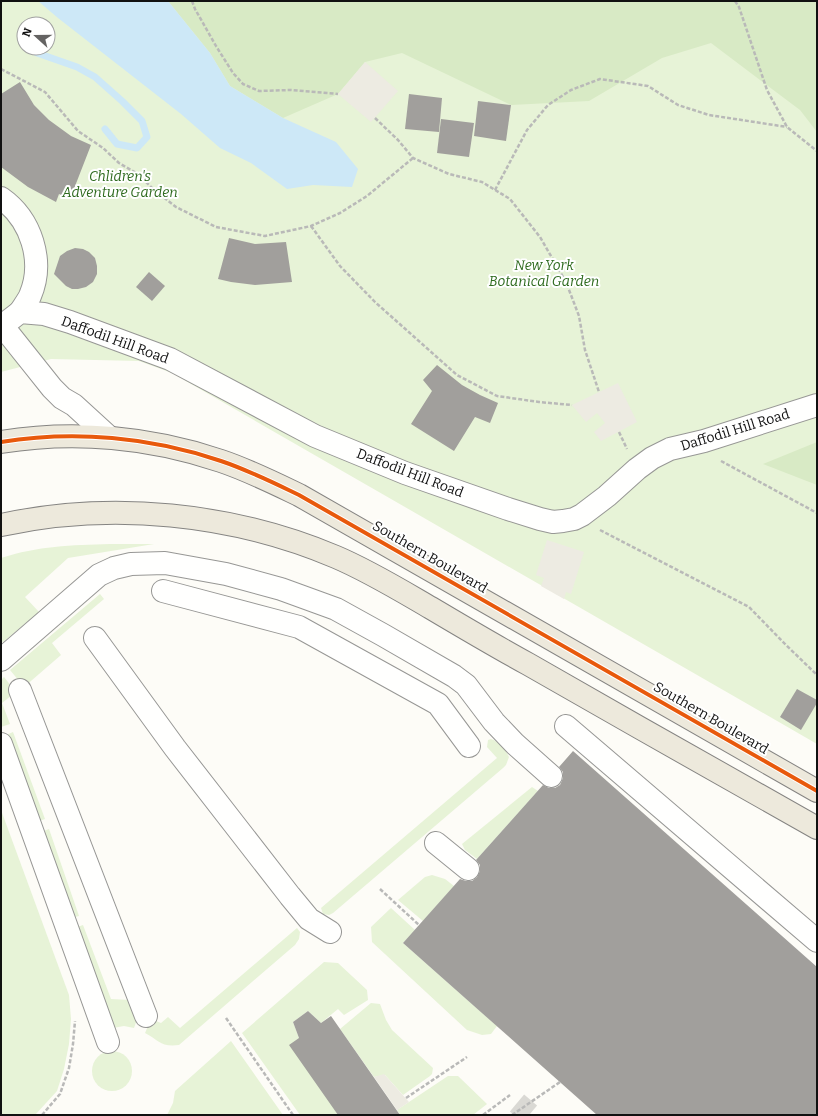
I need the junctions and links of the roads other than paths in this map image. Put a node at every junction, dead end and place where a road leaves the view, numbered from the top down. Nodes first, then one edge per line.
1 (1, 198) edge
2 (20, 312) junction
3 (2, 325) edge
4 (817, 405) edge
5 (109, 437) junction
6 (1, 442) edge
7 (5, 527) edge
8 (163, 591) dead end
9 (95, 638) dead end
10 (1, 660) edge
11 (20, 690) dead end
12 (566, 726) dead end
13 (1, 744) edge
14 (469, 746) dead end
15 (551, 776) dead end
16 (817, 791) edge
17 (817, 828) edge
18 (436, 843) dead end
19 (468, 869) dead end
20 (330, 932) dead end
21 (817, 941) edge
22 (146, 1016) dead end
23 (108, 1042) dead end

1 - 2 lane
2 - 3 lane
2 - 4 lane, Daffodil Hill Road
3 - 5 lane
5 - 6 main road, Southern Boulevard
5 - 16 main road, Southern Boulevard
7 - 17 main road
8 - 14 lane
9 - 20 lane
10 - 15 lane
11 - 22 lane
12 - 21 lane
13 - 23 lane
18 - 19 lane

